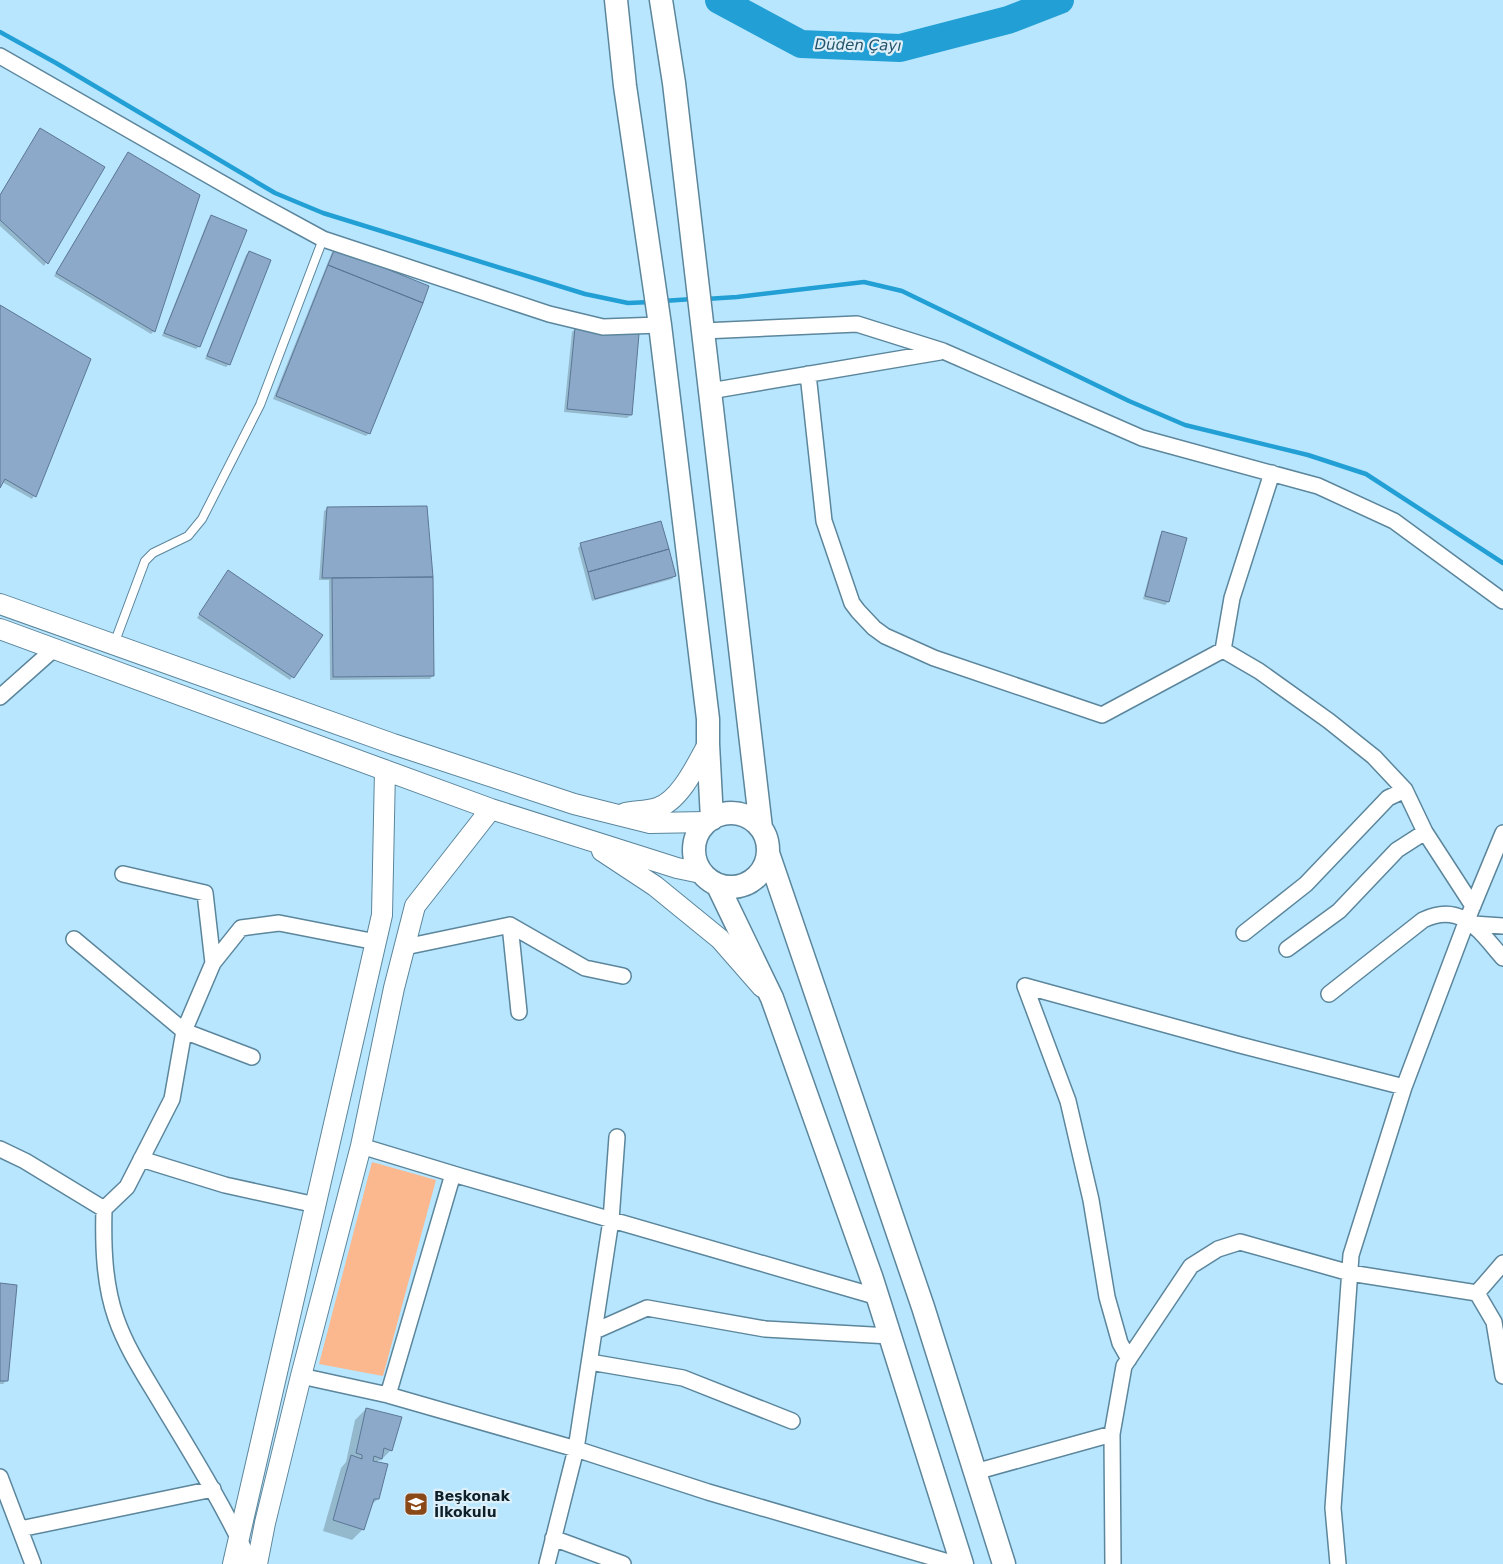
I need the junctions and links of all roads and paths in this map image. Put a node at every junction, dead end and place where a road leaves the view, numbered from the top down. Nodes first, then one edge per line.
1 (616, 0) edge
2 (661, 0) edge
3 (0, 56) edge
4 (322, 238) junction
5 (660, 325) junction
6 (703, 330) junction
7 (943, 351) junction
8 (808, 374) junction
9 (710, 391) junction
10 (1272, 473) junction
11 (1503, 601) edge
12 (0, 604) edge
13 (0, 629) edge
14 (113, 646) junction
15 (54, 649) junction
16 (1223, 650) junction
17 (6, 683) edge
18 (0, 696) edge
19 (708, 744) junction
20 (386, 770) junction
21 (1405, 790) junction
22 (491, 809) junction
23 (612, 815) junction
24 (709, 820) junction
25 (761, 828) junction
26 (1426, 832) junction
27 (1503, 833) edge
28 (584, 839) junction
29 (768, 853) junction
30 (123, 874) dead end
31 (710, 880) junction
32 (1473, 906) junction
33 (1470, 922) junction
34 (510, 925) junction
35 (1503, 926) edge
36 (1244, 933) dead end
37 (74, 939) dead end
38 (376, 942) junction
39 (405, 947) junction
40 (1286, 949) dead end
41 (1503, 958) edge
42 (213, 963) junction
43 (623, 976) dead end
44 (1328, 994) dead end
45 (772, 998) junction
46 (519, 1012) dead end
47 (184, 1031) junction
48 (252, 1057) dead end
49 (1404, 1086) junction
50 (617, 1137) dead end
51 (361, 1146) junction
52 (0, 1149) edge
53 (142, 1159) junction
54 (453, 1174) junction
55 (316, 1205) junction
56 (104, 1209) junction
57 (611, 1220) junction
58 (1503, 1263) edge
59 (1350, 1273) junction
60 (1477, 1293) junction
61 (878, 1297) junction
62 (595, 1330) junction
63 (890, 1336) junction
64 (1129, 1359) junction
65 (590, 1362) junction
66 (301, 1376) junction
67 (1503, 1376) edge
68 (388, 1394) junction
69 (792, 1421) dead end
70 (1112, 1434) junction
71 (576, 1449) junction
72 (975, 1472) junction
73 (0, 1477) edge
74 (213, 1489) junction
75 (20, 1529) junction
76 (239, 1538) junction
77 (553, 1538) junction
78 (33, 1564) edge
79 (233, 1564) edge
80 (251, 1564) edge
81 (257, 1564) edge
82 (547, 1564) edge
83 (623, 1564) edge
84 (955, 1564) edge
85 (962, 1564) edge
86 (1004, 1564) edge
87 (1113, 1564) edge
88 (1338, 1564) edge

1 - 5 main road
2 - 6 main road
3 - 4 street
4 - 5 street
4 - 14 lane
5 - 19 main road
6 - 7 street
6 - 9 main road
7 - 8 street
7 - 10 street
8 - 9 street
8 - 16 street
9 - 25 main road
10 - 11 street
10 - 16 street
12 - 14 main road
13 - 15 main road
14 - 23 main road
15 - 17 street
15 - 20 main road
16 - 21 street
17 - 18 street
19 - 23 main road
19 - 24 main road
20 - 22 main road
20 - 38 main road
21 - 26 street
21 - 36 street
22 - 28 main road
22 - 39 main road
23 - 24 main road
24 - 25 main road
24 - 31 main road
25 - 29 main road
26 - 32 street
26 - 40 street
27 - 32 street
28 - 31 main road
28 - 45 main road
29 - 31 main road
29 - 72 main road
30 - 42 street
31 - 45 main road
32 - 33 street
33 - 35 street
33 - 41 street
33 - 44 street
33 - 49 street
34 - 39 street
34 - 43 street
34 - 46 street
37 - 47 street
38 - 42 street
38 - 55 main road
39 - 51 main road
42 - 47 street
45 - 61 main road
47 - 48 street
47 - 53 street
49 - 59 street
49 - 64 street
50 - 57 street
51 - 54 street
51 - 66 main road
52 - 56 street
53 - 55 street
53 - 56 street
54 - 57 street
54 - 68 street
55 - 76 main road
56 - 74 street
57 - 61 street
57 - 62 street
58 - 60 street
59 - 60 street
59 - 64 street
59 - 88 street
60 - 67 street
61 - 63 main road
62 - 63 street
62 - 65 street
63 - 85 main road
64 - 70 street
65 - 69 street
65 - 71 street
66 - 68 street
66 - 81 main road
68 - 71 street
70 - 72 street
70 - 87 street
71 - 77 street
71 - 84 street
72 - 86 main road
73 - 75 street
74 - 75 street
74 - 76 street
75 - 78 street
76 - 79 main road
76 - 80 street
77 - 82 street
77 - 83 street

